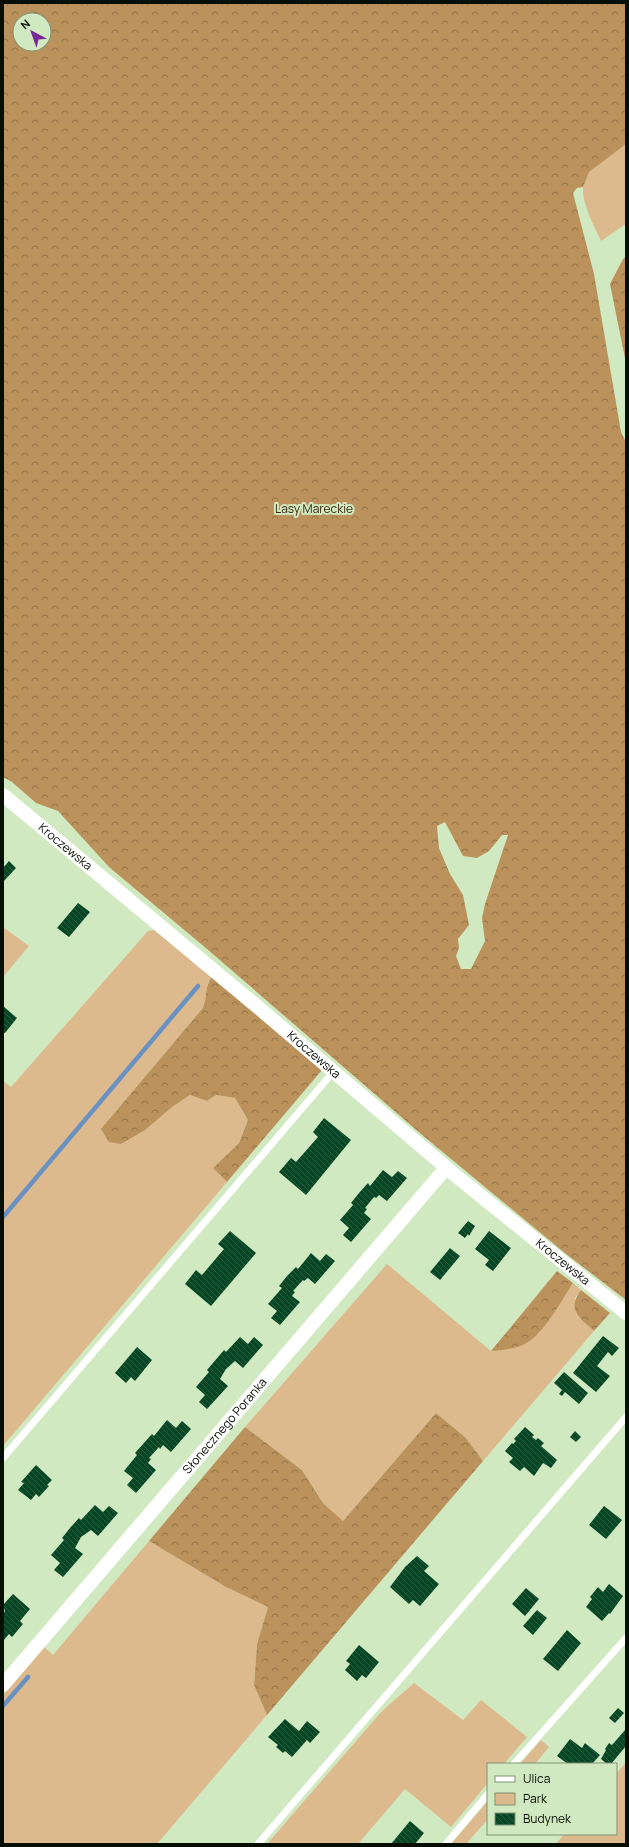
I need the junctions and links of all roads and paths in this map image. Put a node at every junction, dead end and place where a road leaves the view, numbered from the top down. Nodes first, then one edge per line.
1 (3, 795) edge
2 (334, 1072) junction
3 (446, 1168) junction
4 (626, 1313) edge
5 (626, 1417) edge
6 (3, 1458) edge
7 (626, 1638) edge
8 (3, 1685) edge
9 (515, 1763) edge
10 (487, 1795) edge
11 (258, 1844) edge
12 (446, 1844) edge

1 - 2 street, Kroczewska
2 - 3 street, Kroczewska
2 - 6 lane
3 - 4 street, Kroczewska
3 - 8 street, Słonecznego Poranka
5 - 11 lane
7 - 9 lane
10 - 12 lane

